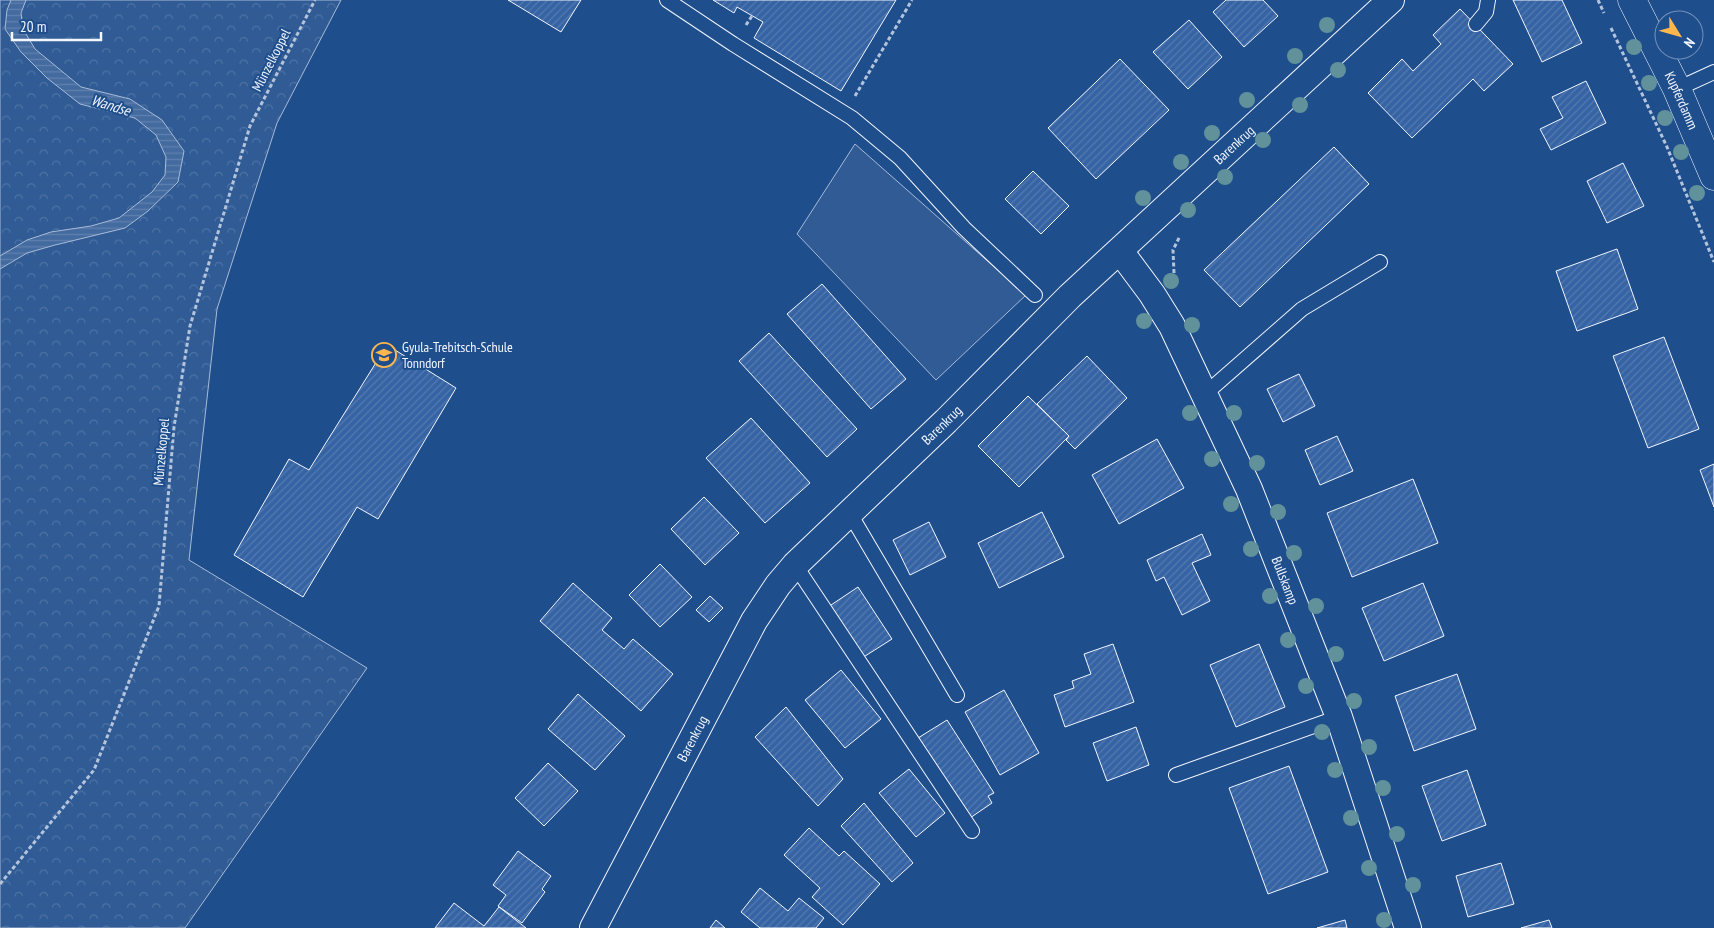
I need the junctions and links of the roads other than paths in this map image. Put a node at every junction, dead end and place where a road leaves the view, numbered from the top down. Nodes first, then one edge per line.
1 (667, 0) edge
2 (1390, 0) edge
3 (1488, 0) edge
4 (1632, 0) edge
5 (1476, 24) dead end
6 (1714, 72) edge
7 (1677, 89) junction
8 (1714, 176) edge
9 (1120, 251) junction
10 (1380, 262) dead end
11 (1036, 295) dead end
12 (1205, 394) junction
13 (849, 512) junction
14 (794, 566) junction
15 (957, 695) dead end
16 (1339, 717) junction
17 (1176, 775) dead end
18 (972, 831) dead end
19 (592, 928) edge
20 (1408, 928) edge

1 - 11 lane
2 - 9 street, Barenkrug
3 - 5 lane
4 - 7 street, Kupferdamm
6 - 7 lane
7 - 8 street, Kupferdamm
9 - 12 street, Bullskamp
9 - 13 street, Barenkrug
10 - 12 lane
12 - 16 street, Bullskamp
13 - 14 street, Barenkrug
13 - 15 lane
14 - 18 lane
14 - 19 street, Barenkrug
16 - 17 lane
16 - 20 street, Bullskamp

